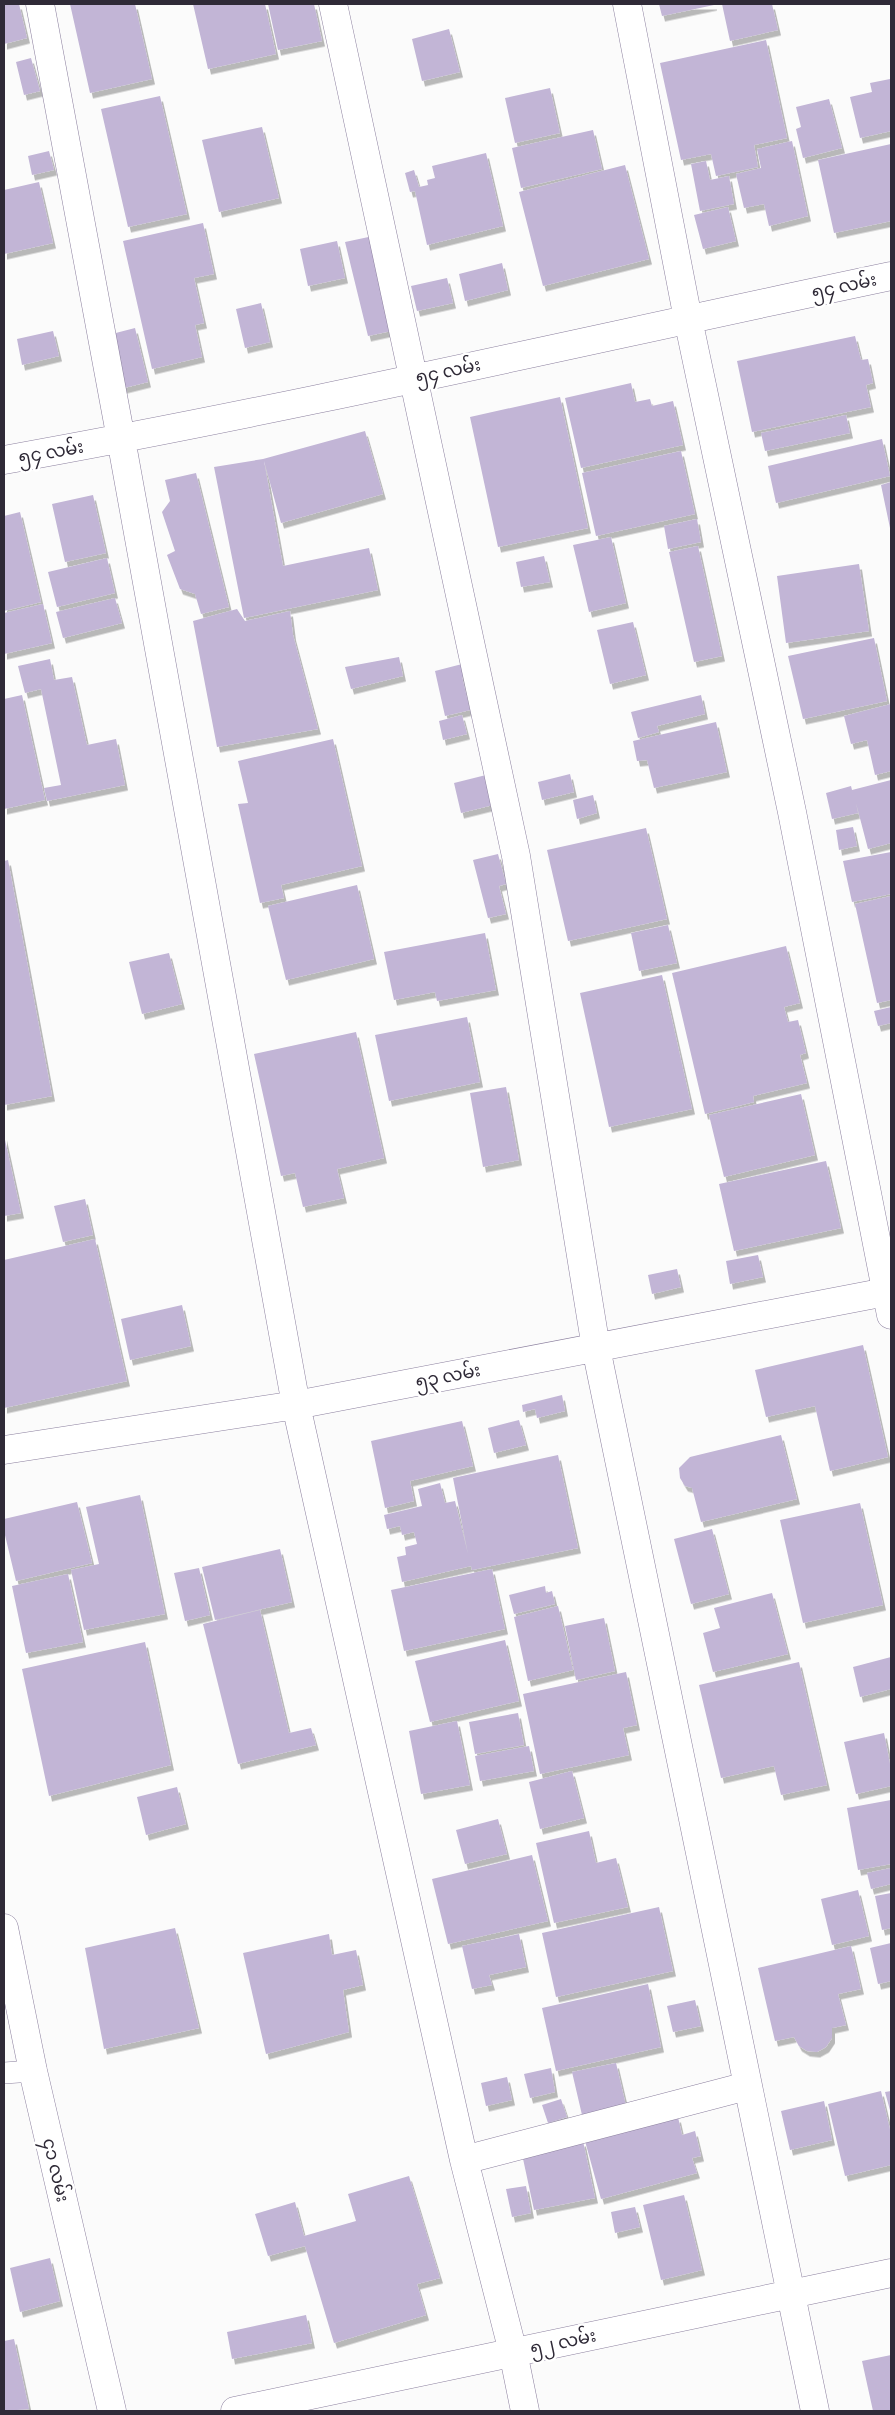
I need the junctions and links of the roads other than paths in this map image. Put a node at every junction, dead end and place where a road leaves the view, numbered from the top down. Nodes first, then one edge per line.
1 (40, 4) edge
2 (333, 4) edge
3 (627, 4) edge
4 (891, 276) edge
5 (688, 319) junction
6 (413, 379) junction
7 (122, 439) junction
8 (4, 460) edge
9 (890, 1299) edge
10 (596, 1348) junction
11 (296, 1406) junction
12 (4, 1450) edge
13 (4, 1928) edge
14 (34, 2071) junction
15 (4, 2073) edge
16 (747, 2086) junction
17 (464, 2160) junction
18 (891, 2273) edge
19 (791, 2294) junction
20 (513, 2352) junction
21 (112, 2411) edge
22 (235, 2411) edge
23 (525, 2411) edge
24 (815, 2411) edge

1 - 7 street
2 - 6 street
3 - 5 street
4 - 5 street, ၅၄ လမ်း
5 - 6 street, ၅၄ လမ်း
5 - 9 street
6 - 7 street, ၅၄ လမ်း
6 - 10 street
7 - 8 street, ၅၄ လမ်း
7 - 11 street
9 - 10 street, ၅၃ လမ်း
10 - 11 street, ၅၃ လမ်း
10 - 16 street
11 - 12 street, ၅၃ လမ်း
11 - 17 street
13 - 14 street, ၄၁ လမ်း
14 - 15 lane
14 - 21 street, ၄၁ လမ်း
16 - 17 street
16 - 19 street
17 - 20 street
18 - 19 street, ၅၂ လမ်း
19 - 20 street, ၅၂ လမ်း
19 - 24 street
20 - 22 street, ၅၂ လမ်း
20 - 23 street

